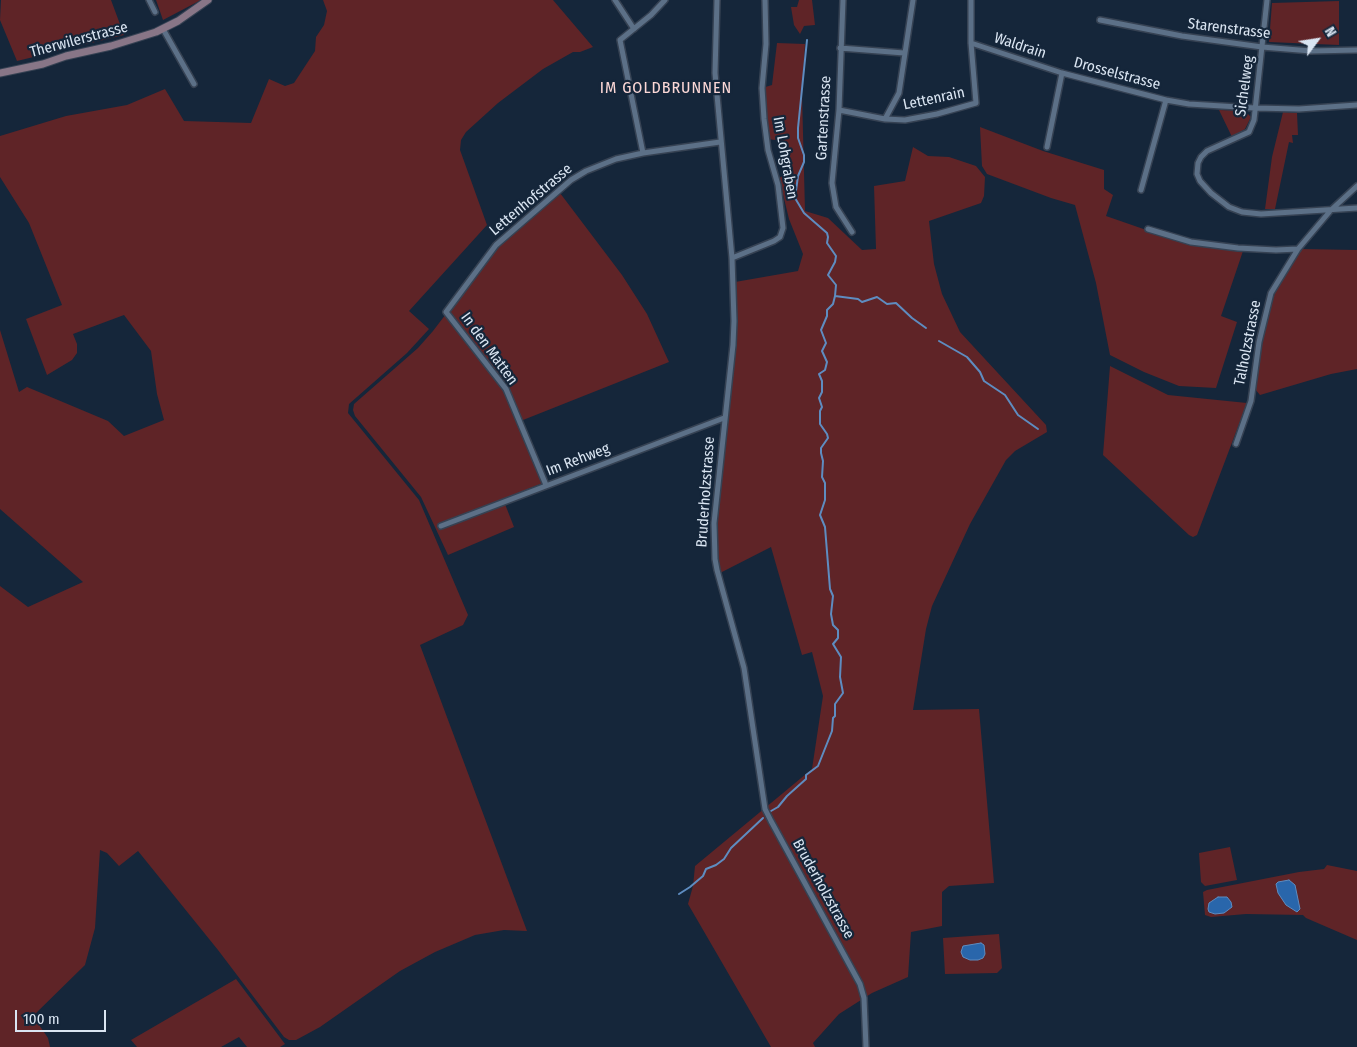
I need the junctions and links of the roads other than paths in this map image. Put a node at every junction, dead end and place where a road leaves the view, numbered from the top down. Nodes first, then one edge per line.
1 (149, 0) edge
2 (208, 0) edge
3 (615, 0) edge
4 (665, 0) edge
5 (718, 0) edge
6 (765, 0) edge
7 (843, 0) edge
8 (913, 0) edge
9 (971, 0) edge
10 (1267, 0) edge
11 (155, 12) dead end
12 (1100, 20) dead end
13 (163, 29) junction
14 (634, 29) junction
15 (971, 43) junction
16 (1262, 47) junction
17 (840, 48) junction
18 (1357, 50) edge
19 (904, 53) junction
20 (0, 73) edge
21 (1062, 73) junction
22 (194, 84) dead end
23 (1166, 100) junction
24 (1357, 105) edge
25 (1255, 108) junction
26 (839, 110) junction
27 (886, 119) junction
28 (720, 142) junction
29 (1047, 147) dead end
30 (643, 153) junction
31 (1357, 186) edge
32 (1141, 190) dead end
33 (1357, 208) edge
34 (1331, 210) junction
35 (1148, 229) dead end
36 (852, 232) dead end
37 (1298, 250) junction
38 (732, 258) junction
39 (446, 312) joint
40 (724, 418) junction
41 (1236, 444) dead end
42 (546, 485) junction
43 (441, 526) dead end
44 (866, 1047) edge

1 - 11 street
2 - 13 main road, Therwilerstrasse
3 - 14 street
4 - 14 street
5 - 28 street, Bruderholzstrasse
6 - 38 street, Im Lohgraben
7 - 17 street, Gartenstrasse
8 - 19 street
9 - 15 street
10 - 16 street, Sichelweg
12 - 16 street, Starenstrasse
13 - 20 main road, Therwilerstrasse
13 - 22 street
14 - 30 street
15 - 21 street, Waldrain
15 - 27 street, Lettenrain
16 - 18 street, Starenstrasse
16 - 25 street, Sichelweg
17 - 19 street
17 - 26 street, Gartenstrasse
19 - 27 street
21 - 23 street, Drosselstrasse
21 - 29 street
23 - 25 street, Drosselstrasse
23 - 32 street, Drosselstrasse
24 - 25 street, Drosselstrasse
25 - 34 street, Sichelweg
26 - 27 street, Lettenrain
26 - 36 street, Gartenstrasse
28 - 30 street, Lettenhofstrasse
28 - 38 street, Bruderholzstrasse
30 - 39 street, Lettenhofstrasse
31 - 34 street, Talholzstrasse
33 - 34 street
34 - 37 street, Talholzstrasse
35 - 37 street
37 - 41 street, Talholzstrasse
38 - 40 street, Bruderholzstrasse
39 - 42 street, In den Matten
40 - 42 street, Im Rehweg
40 - 44 street, Bruderholzstrasse
42 - 43 street, Im Rehweg

